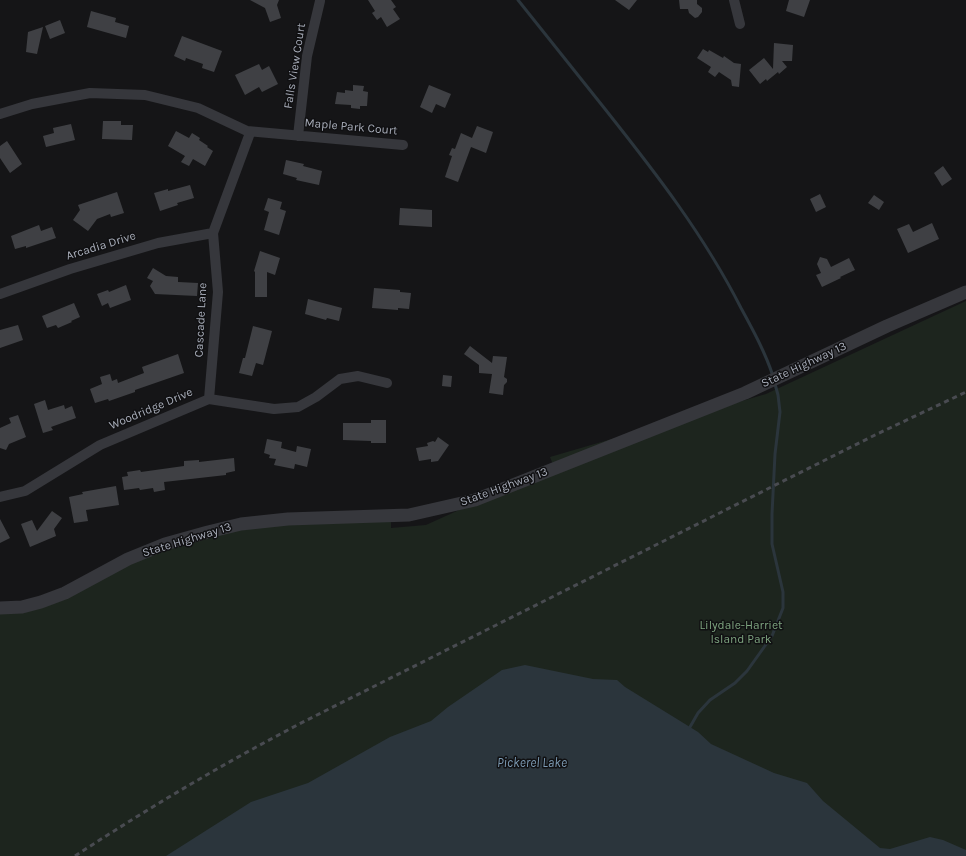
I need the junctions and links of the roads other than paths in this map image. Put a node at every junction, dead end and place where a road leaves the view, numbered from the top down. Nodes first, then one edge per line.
1 (734, 0) edge
2 (320, 1) edge
3 (740, 24) dead end
4 (0, 114) edge
5 (247, 131) junction
6 (298, 136) junction
7 (403, 144) dead end
8 (213, 233) junction
9 (966, 292) edge
10 (0, 294) edge
11 (387, 383) dead end
12 (209, 399) junction
13 (0, 497) edge
14 (0, 608) edge

1 - 3 street
2 - 6 street, Falls View Court
4 - 5 street, Maple Park Court
5 - 6 street, Maple Park Court
5 - 8 street, Cascade Lane
6 - 7 street, Maple Park Court
8 - 10 street, Arcadia Drive
8 - 12 street, Cascade Lane
9 - 14 street, State Highway 13
11 - 12 street, Woodridge Drive
12 - 13 street, Woodridge Drive

